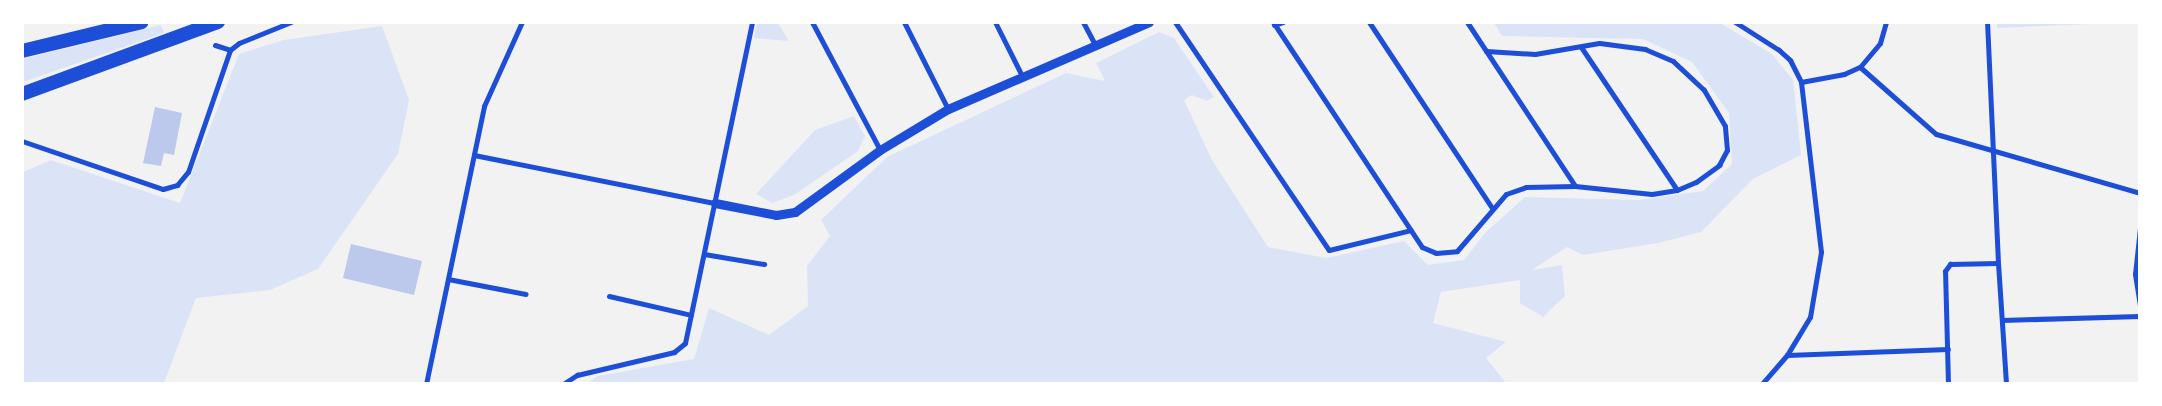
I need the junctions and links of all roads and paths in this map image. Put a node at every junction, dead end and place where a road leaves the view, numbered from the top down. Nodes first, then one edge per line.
1 (142, 22) edge
2 (218, 22) edge
3 (292, 22) edge
4 (522, 22) edge
5 (752, 22) edge
6 (812, 22) edge
7 (904, 22) edge
8 (995, 22) edge
9 (1084, 22) edge
10 (1149, 22) edge
11 (1174, 22) edge
12 (1284, 22) edge
13 (1369, 22) edge
14 (1467, 22) edge
15 (1735, 22) edge
16 (1886, 22) edge
17 (1987, 22) edge
18 (1274, 24) edge
19 (215, 45) dead end
20 (1095, 45) junction
21 (1581, 47) junction
22 (230, 50) junction
23 (22, 51) edge
24 (1486, 52) junction
25 (1860, 67) junction
26 (1022, 76) junction
27 (1801, 82) junction
28 (22, 94) edge
29 (948, 109) junction
30 (22, 141) edge
31 (880, 150) junction
32 (1992, 150) junction
33 (474, 155) junction
34 (1575, 186) junction
35 (1677, 190) junction
36 (2140, 193) edge
37 (715, 203) junction
38 (1492, 209) junction
39 (2140, 228) edge
40 (1411, 230) junction
41 (704, 254) junction
42 (1998, 263) junction
43 (764, 264) dead end
44 (448, 279) junction
45 (526, 294) dead end
46 (609, 296) dead end
47 (2140, 305) edge
48 (691, 315) junction
49 (2140, 316) edge
50 (2002, 320) junction
51 (1948, 349) junction
52 (1786, 354) junction
53 (426, 384) edge
54 (563, 384) edge
55 (1762, 384) edge
56 (1948, 384) edge
57 (2006, 384) edge

1 - 23 highway
2 - 28 highway
3 - 22 street
4 - 33 street
5 - 37 street
6 - 31 street
7 - 29 street
8 - 26 street
9 - 20 street
10 - 20 street
11 - 40 street
12 - 18 street
13 - 38 street
14 - 24 street
15 - 27 street
16 - 25 street
17 - 32 street
18 - 40 street
19 - 22 street
20 - 26 street
21 - 24 street
21 - 35 street
21 - 35 street
22 - 30 street
24 - 34 street
25 - 27 street
25 - 32 street
26 - 29 street
27 - 52 street
29 - 31 street
31 - 37 street
32 - 36 street
32 - 42 street
33 - 37 street
33 - 44 street
34 - 35 street
34 - 38 street
37 - 41 street
38 - 40 street
39 - 47 street
41 - 43 street
41 - 48 street
42 - 50 street
42 - 51 street
44 - 45 street
44 - 53 street
46 - 48 street
48 - 54 street
49 - 50 street
50 - 57 street
51 - 52 street
51 - 56 street
52 - 55 street

